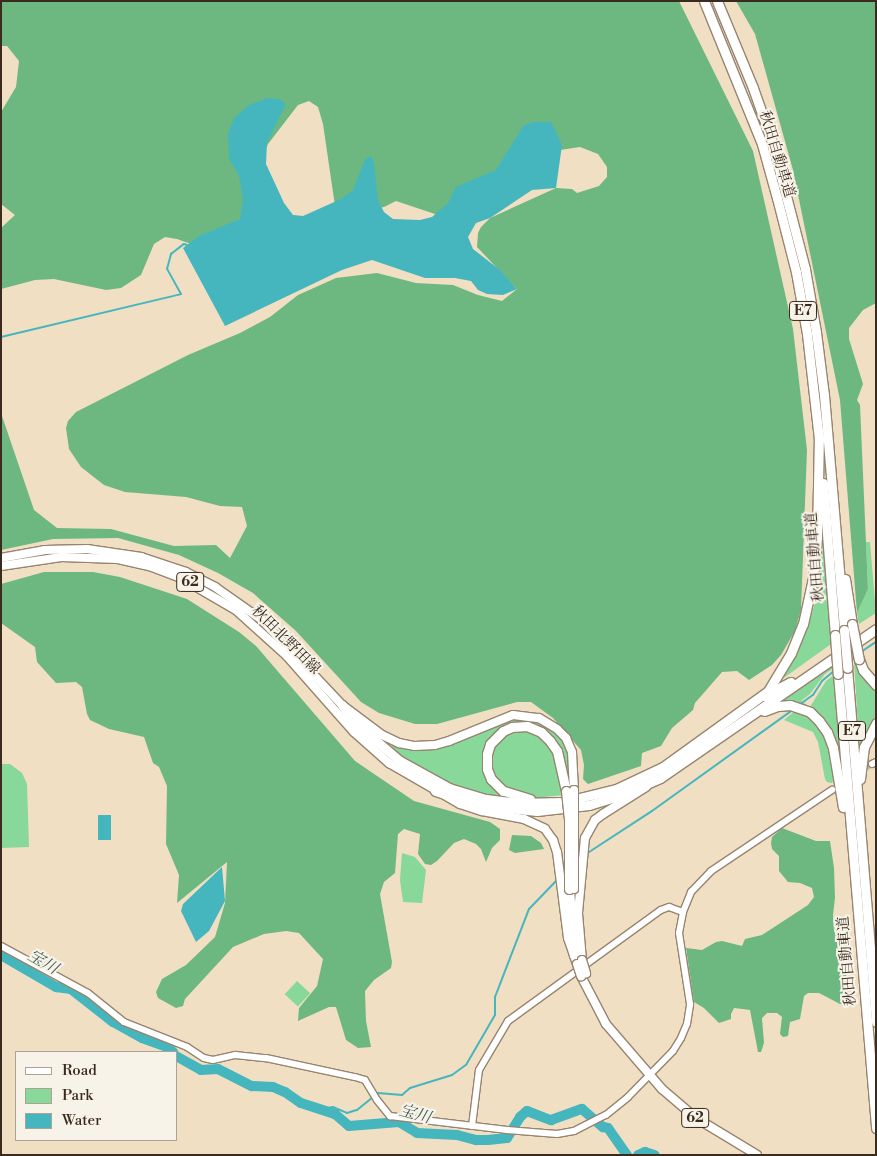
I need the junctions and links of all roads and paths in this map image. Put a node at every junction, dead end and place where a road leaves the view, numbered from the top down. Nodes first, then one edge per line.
1 (704, 1) edge
2 (717, 1) edge
3 (819, 436) junction
4 (834, 507) junction
5 (1, 558) edge
6 (1, 566) edge
7 (876, 624) edge
8 (876, 629) edge
9 (876, 685) edge
10 (755, 701) junction
11 (342, 705) junction
12 (749, 716) junction
13 (876, 723) edge
14 (660, 778) junction
15 (832, 790) dead end
16 (435, 791) junction
17 (570, 791) junction
18 (858, 795) junction
19 (563, 802) junction
20 (853, 866) junction
21 (574, 887) junction
22 (683, 912) junction
23 (1, 946) edge
24 (578, 960) junction
25 (876, 1022) edge
26 (650, 1076) junction
27 (472, 1126) junction
28 (876, 1128) edge
29 (757, 1155) edge

1 - 3 highway, 秋田自動車道 / E7
2 - 4 highway, 秋田自動車道 / E7
3 - 10 highway
3 - 20 highway, 秋田自動車道 / E7, bridge
4 - 9 highway, bridge
4 - 18 highway, 秋田自動車道 / E7, bridge
5 - 11 main road, 秋田北野田線 / 62
6 - 16 main road, 秋田北野田線 / 62
7 - 10 highway
8 - 12 highway
10 - 19 highway
11 - 17 main road, 62
11 - 19 highway
12 - 14 highway
12 - 20 highway
13 - 18 highway
14 - 16 highway
14 - 21 main road
15 - 22 street
16 - 24 main road, 62
17 - 19 highway
17 - 21 highway, bridge
18 - 25 highway, 秋田自動車道 / E7
20 - 28 highway, 秋田自動車道 / E7
21 - 24 highway
22 - 26 street
22 - 27 street
23 - 27 street
24 - 26 main road, 62, bridge
26 - 27 street
26 - 29 main road, 62

